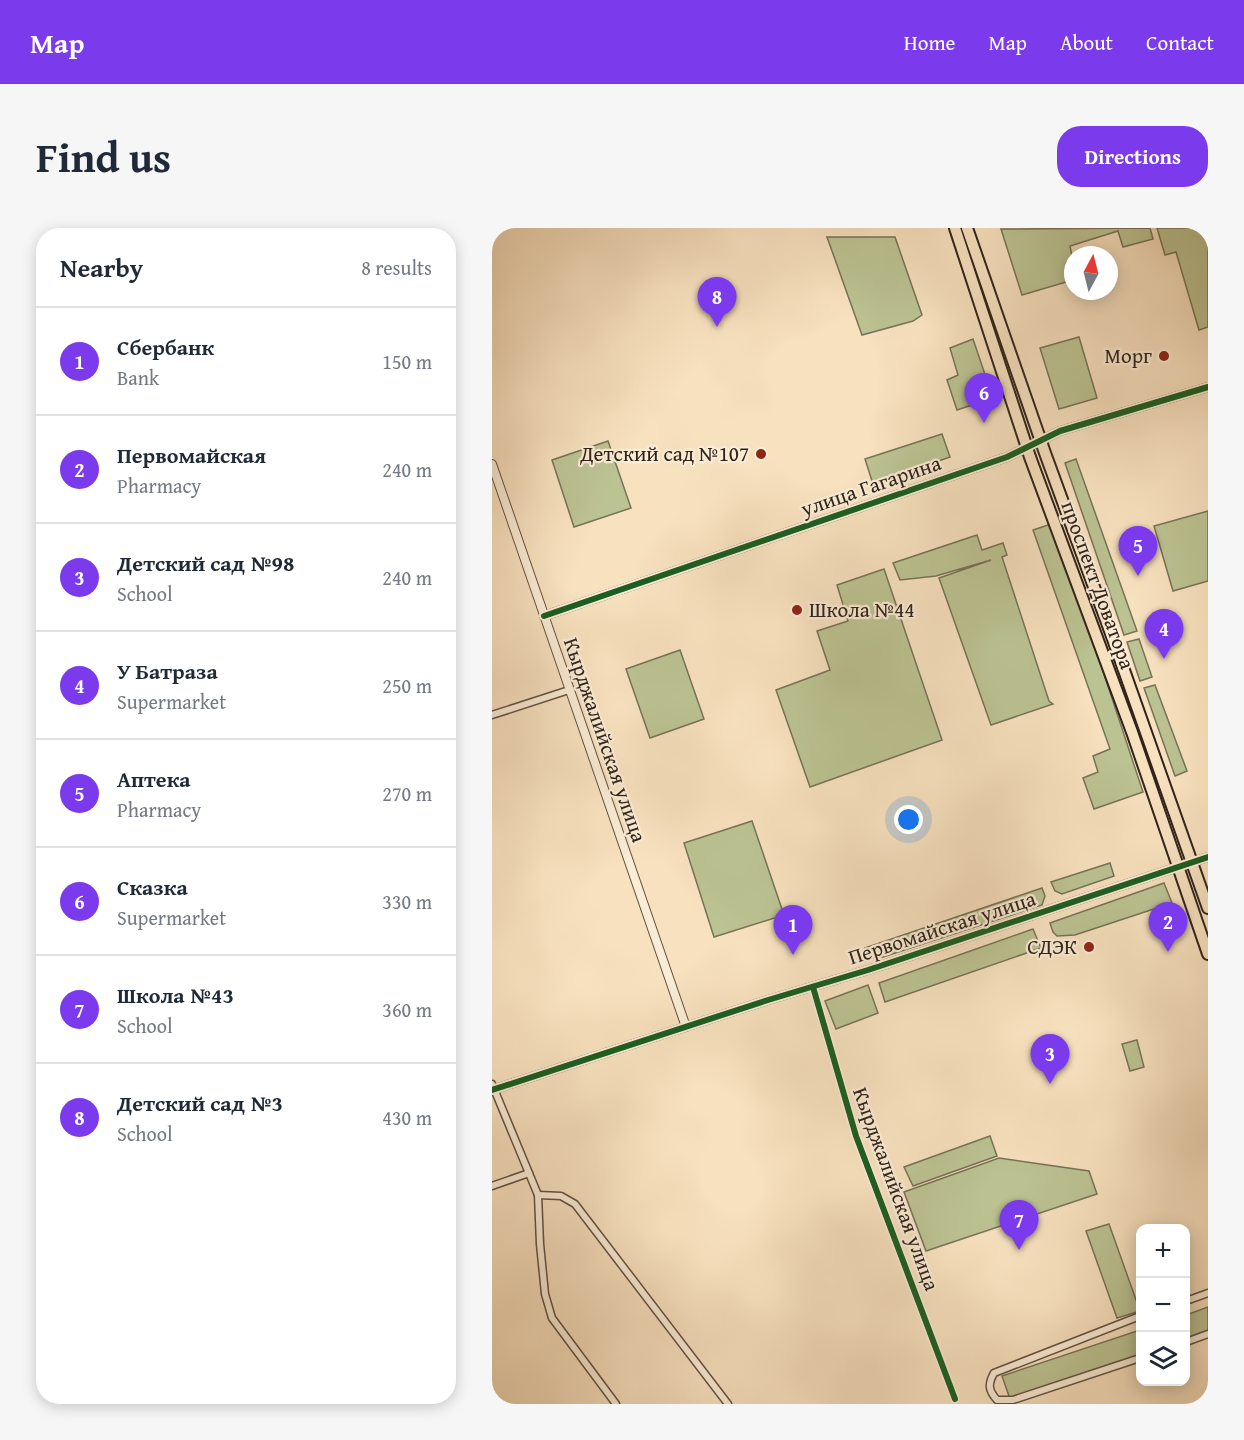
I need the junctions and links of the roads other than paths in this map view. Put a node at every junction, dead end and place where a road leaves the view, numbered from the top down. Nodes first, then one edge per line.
1 (955, 228) edge
2 (967, 228) edge
3 (1208, 387) edge
4 (1040, 441) junction
5 (1027, 447) junction
6 (492, 464) edge
7 (544, 616) junction
8 (569, 690) junction
9 (492, 715) edge
10 (1208, 857) edge
11 (1193, 862) junction
12 (1178, 867) junction
13 (1208, 908) edge
14 (1208, 954) edge
15 (813, 987) junction
16 (686, 1027) junction
17 (493, 1088) edge
18 (529, 1173) junction
19 (492, 1186) edge
20 (538, 1195) junction
21 (1208, 1293) edge
22 (1190, 1299) edge
23 (1136, 1318) edge
24 (1208, 1334) edge
25 (1190, 1340) edge
26 (1136, 1359) edge
27 (955, 1399) dead end
28 (616, 1404) edge
29 (728, 1404) edge

1 - 5 main road, проспект Доватора
2 - 4 main road, проспект Доватора
3 - 4 street, улица Гагарина
4 - 5 street, улица Гагарина
4 - 11 main road, проспект Доватора
5 - 7 street, улица Гагарина
5 - 12 main road, проспект Доватора
6 - 7 street, Кырджалийская улица
7 - 8 street, Кырджалийская улица
8 - 9 street
8 - 16 street, Кырджалийская улица
10 - 11 street, Первомайская улица
11 - 12 street, Первомайская улица
11 - 13 main road, проспект Доватора
12 - 14 main road, проспект Доватора
12 - 15 street, Первомайская улица
15 - 16 street, Первомайская улица
15 - 27 street, Кырджалийская улица
16 - 17 street, Первомайская улица
17 - 18 street
18 - 19 street
18 - 20 street
20 - 28 street
20 - 29 street
21 - 22 street
23 - 26 street
24 - 25 street

